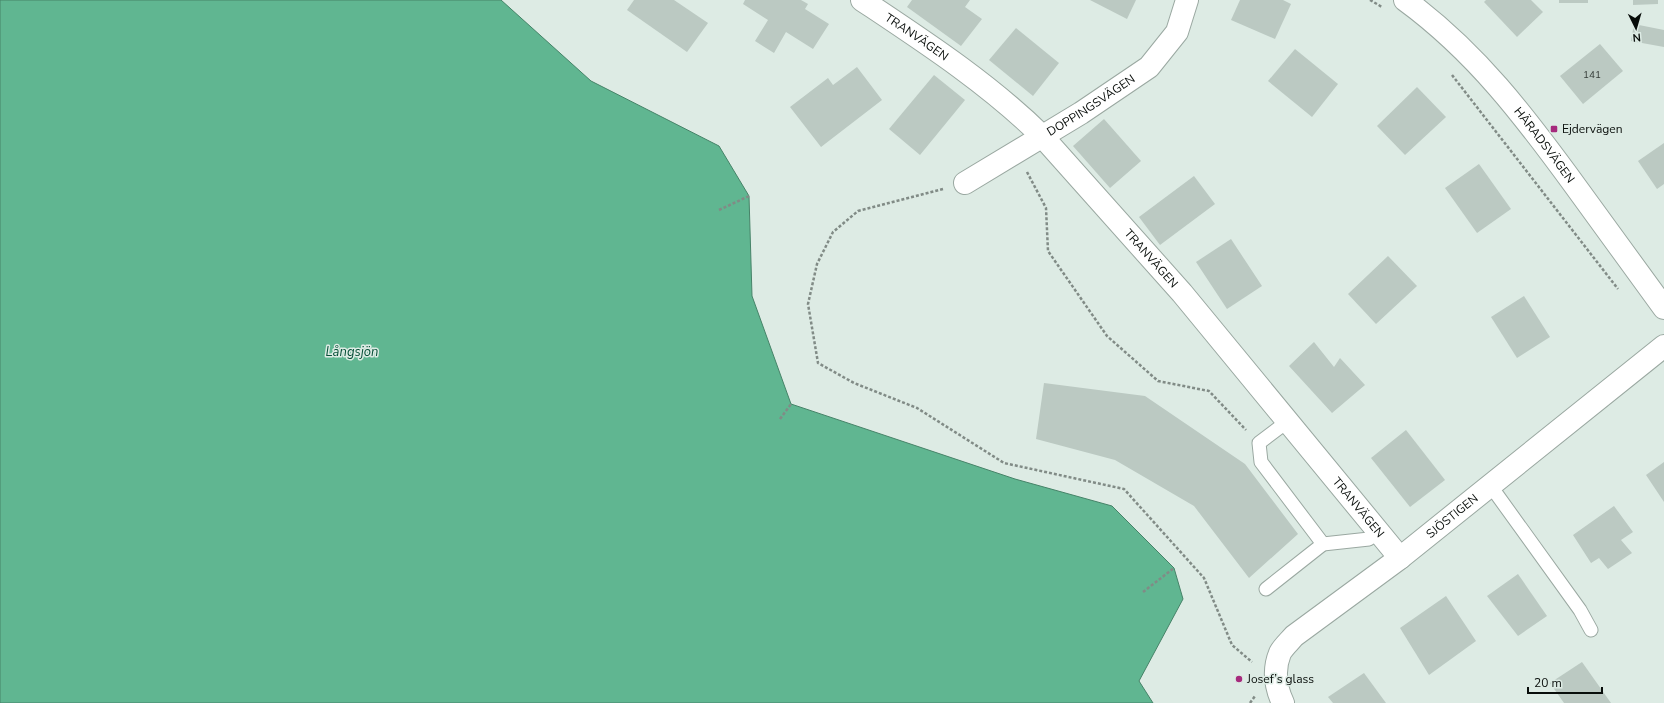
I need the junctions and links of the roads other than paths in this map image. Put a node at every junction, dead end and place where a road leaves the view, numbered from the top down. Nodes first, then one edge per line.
1 (862, 0) edge
2 (1187, 0) edge
3 (1405, 0) edge
4 (1042, 136) junction
5 (965, 183) road end
6 (1664, 308) edge
7 (1664, 346) edge
8 (1288, 421) junction
9 (1490, 485) junction
10 (1378, 532) junction
11 (1323, 544) junction
12 (1400, 558) junction
13 (1266, 590) dead end
14 (1590, 630) dead end
15 (1283, 703) edge

1 - 4 street, TRANVÄGEN
2 - 4 street, DOPPINGSVÄGEN
3 - 6 street, HÄRADSVÄGEN
4 - 5 street, DOPPINGSVÄGEN
4 - 8 street, TRANVÄGEN
7 - 9 street, SJÖSTIGEN
8 - 10 street, TRANVÄGEN
8 - 11 lane
9 - 12 street, SJÖSTIGEN
9 - 14 lane
10 - 11 lane
10 - 12 street, TRANVÄGEN
11 - 13 lane
12 - 15 street, SJÖSTIGEN

